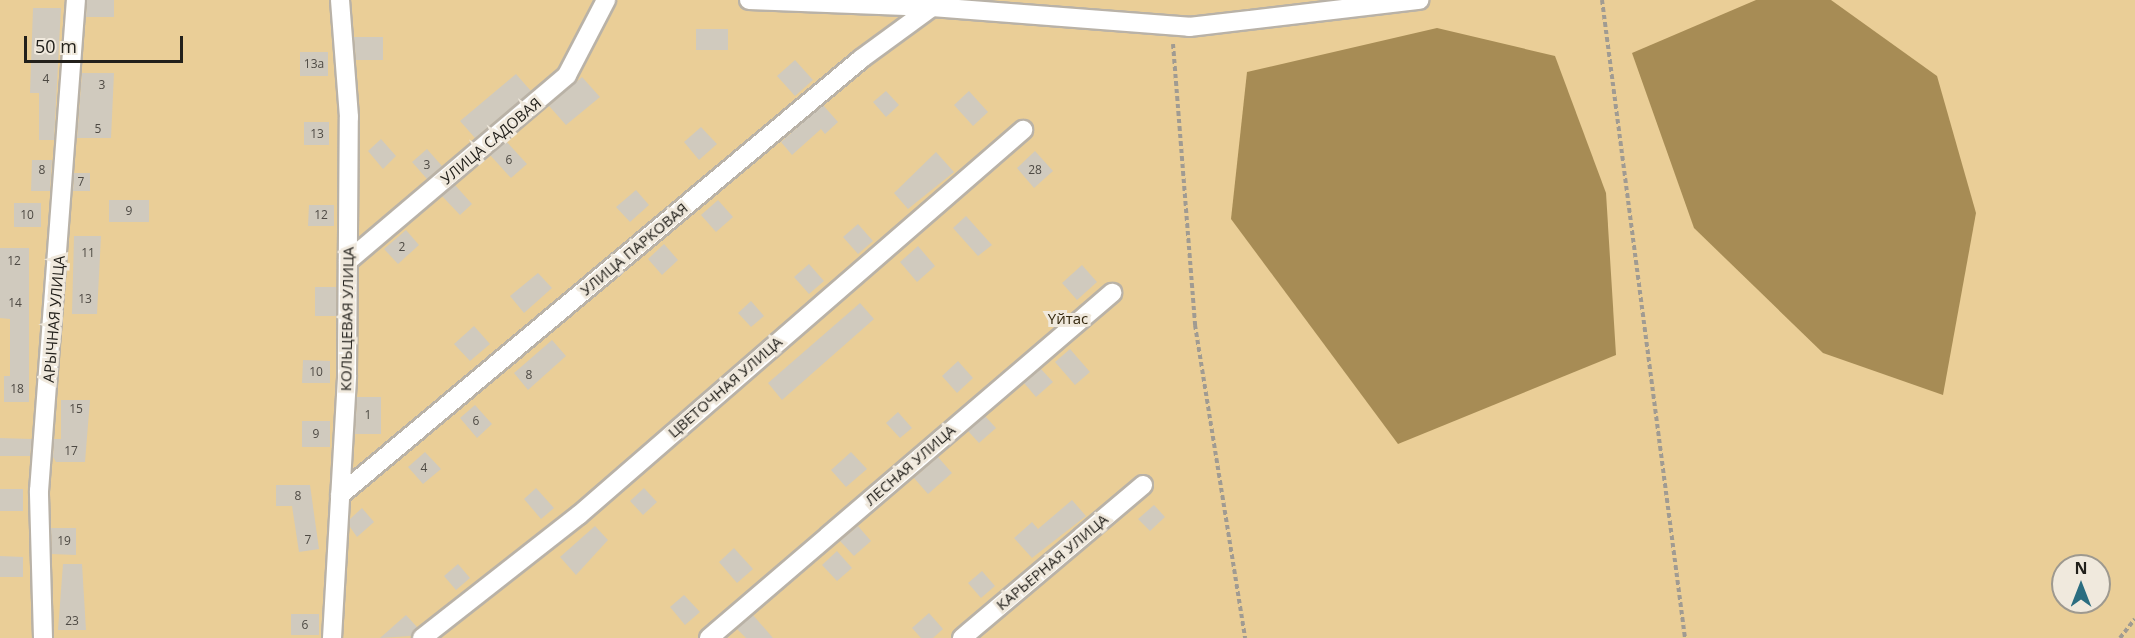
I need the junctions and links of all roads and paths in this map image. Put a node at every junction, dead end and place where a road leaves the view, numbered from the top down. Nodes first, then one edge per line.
1 (76, 0) edge
2 (340, 0) edge
3 (606, 0) edge
4 (749, 0) edge
5 (1419, 0) edge
6 (1602, 0) edge
7 (932, 7) junction
8 (1171, 25) junction
9 (1023, 129) dead end
10 (348, 261) junction
11 (1112, 293) dead end
12 (1143, 485) dead end
13 (340, 495) junction
14 (2135, 620) edge
15 (43, 638) edge
16 (332, 638) edge
17 (422, 638) edge
18 (709, 638) edge
19 (962, 638) edge
20 (1245, 638) edge
21 (1684, 638) edge
22 (2120, 638) edge

1 - 15 street, АРЫЧНАЯ УЛИЦА
2 - 10 street, КОЛЬЦЕВАЯ УЛИЦА
3 - 10 street, УЛИЦА САДОВАЯ
4 - 7 street
5 - 8 street
6 - 21 path
7 - 8 street
7 - 13 street, УЛИЦА ПАРКОВАЯ
8 - 20 path
9 - 17 street, ЦВЕТОЧНАЯ УЛИЦА
10 - 13 street, КОЛЬЦЕВАЯ УЛИЦА
11 - 18 street, ЛЕСНАЯ УЛИЦА
12 - 19 street, КАРЬЕРНАЯ УЛИЦА
13 - 16 street, КОЛЬЦЕВАЯ УЛИЦА
14 - 22 path

